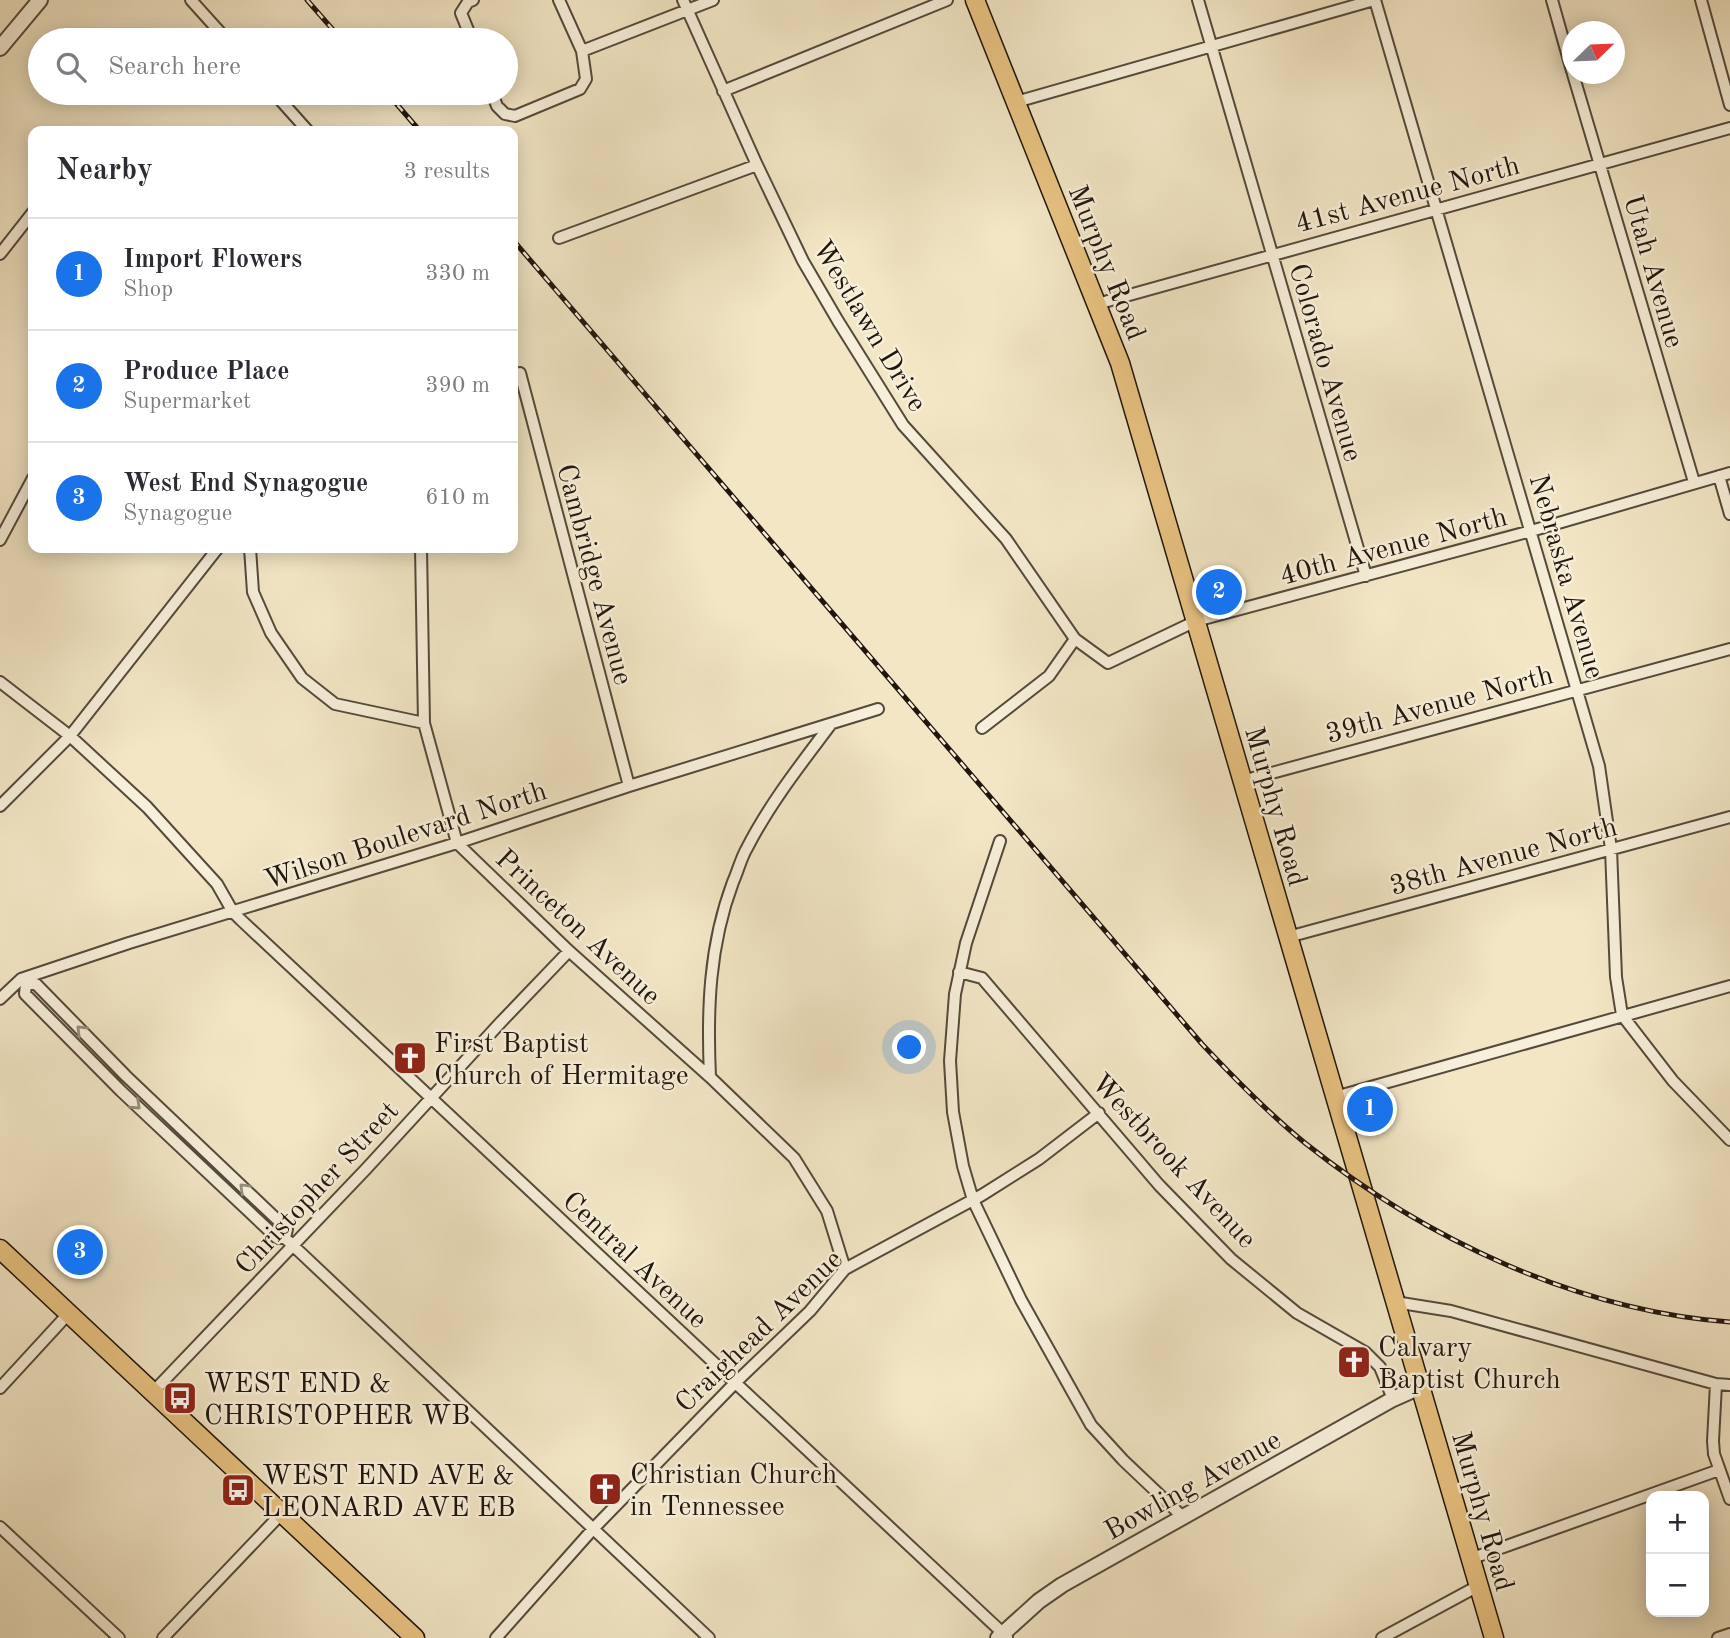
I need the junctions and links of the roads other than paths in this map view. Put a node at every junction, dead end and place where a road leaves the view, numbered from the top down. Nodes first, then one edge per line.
1 (40, 0) edge
2 (191, 0) edge
3 (473, 0) edge
4 (559, 0) edge
5 (713, 0) edge
6 (947, 0) edge
7 (975, 0) edge
8 (1198, 0) edge
9 (1375, 0) edge
10 (1552, 0) edge
11 (1701, 0) edge
12 (686, 5) edge
13 (216, 28) edge
14 (467, 28) edge
15 (1562, 34) edge
16 (1211, 47) junction
17 (0, 48) edge
18 (582, 51) junction
19 (1577, 84) edge
20 (723, 91) junction
21 (1016, 102) junction
22 (285, 105) edge
23 (497, 105) edge
24 (1730, 105) edge
25 (304, 126) edge
26 (1730, 128) edge
27 (1600, 164) junction
28 (757, 165) junction
29 (1436, 209) junction
30 (28, 218) edge
31 (559, 238) dead end
32 (0, 254) edge
33 (1271, 254) junction
34 (1097, 304) junction
35 (520, 373) dead end
36 (1724, 474) edge
37 (1694, 482) junction
38 (28, 487) edge
39 (1730, 514) edge
40 (1531, 531) junction
41 (0, 540) edge
42 (214, 553) edge
43 (250, 553) edge
44 (421, 553) edge
45 (1366, 576) junction
46 (1196, 621) junction
47 (1075, 639) junction
48 (1730, 649) edge
49 (0, 682) edge
50 (1576, 689) junction
51 (878, 709) dead end
52 (424, 723) junction
53 (831, 724) junction
54 (982, 728) dead end
55 (70, 736) junction
56 (1242, 780) junction
57 (628, 786) junction
58 (0, 806) edge
59 (1730, 817) edge
60 (1000, 841) dead end
61 (457, 843) junction
62 (1611, 849) junction
63 (233, 912) junction
64 (1288, 937) junction
65 (569, 951) junction
66 (959, 972) junction
67 (23, 982) junction
68 (1730, 986) edge
69 (0, 999) edge
70 (1622, 1015) junction
71 (710, 1077) junction
72 (1335, 1097) junction
73 (430, 1099) junction
74 (1099, 1113) junction
75 (1730, 1140) edge
76 (973, 1200) junction
77 (289, 1242) junction
78 (0, 1249) edge
79 (845, 1269) junction
80 (1395, 1302) junction
81 (69, 1313) junction
82 (735, 1383) junction
83 (1716, 1384) junction
84 (1730, 1385) edge
85 (1420, 1387) junction
86 (0, 1388) edge
87 (153, 1392) junction
88 (1394, 1399) junction
89 (1719, 1470) junction
90 (1730, 1499) edge
91 (282, 1513) junction
92 (1183, 1517) junction
93 (0, 1527) edge
94 (593, 1529) junction
95 (1470, 1559) junction
96 (1478, 1586) junction
97 (1730, 1634) edge
98 (1003, 1636) edge
99 (119, 1638) edge
100 (163, 1638) edge
101 (415, 1638) edge
102 (496, 1638) edge
103 (709, 1638) edge
104 (1382, 1638) edge
105 (1494, 1638) edge
106 (1717, 1638) edge

1 - 17 street
2 - 13 street
3 - 14 street
4 - 18 street
5 - 12 street
6 - 20 street
7 - 21 main road, Murphy Road
8 - 16 street, Colorado Avenue
9 - 16 street
9 - 29 street, Nebraska Avenue
10 - 15 street, Utah Avenue
11 - 24 street
12 - 18 street
12 - 20 street, Westlawn Drive
16 - 21 street
16 - 33 street, Colorado Avenue
18 - 23 street
19 - 27 street, Utah Avenue
20 - 28 street, Westlawn Drive
21 - 34 main road, Murphy Road
22 - 25 street
26 - 27 street, 41st Avenue North
27 - 29 street, 41st Avenue North
27 - 37 street, Utah Avenue
28 - 31 street
28 - 47 street, Westlawn Drive
29 - 33 street, 41st Avenue North
29 - 40 street, Nebraska Avenue
30 - 32 street
33 - 34 street, 41st Avenue North
33 - 45 street, Colorado Avenue
34 - 46 main road, Murphy Road
35 - 57 street, Cambridge Avenue
36 - 37 street, 40th Avenue North
36 - 39 street
37 - 40 street, 40th Avenue North
38 - 41 street
40 - 45 street, 40th Avenue North
40 - 50 street, Nebraska Avenue
42 - 55 street
43 - 52 street
44 - 52 street
45 - 46 street, 40th Avenue North
46 - 47 street, 40th Avenue North
46 - 56 main road, Murphy Road
47 - 54 street
48 - 50 street, 39th Avenue North
49 - 55 street, Central Avenue
50 - 56 street, 39th Avenue North
50 - 62 street, Nebraska Avenue
51 - 53 street, Wilson Boulevard North
52 - 61 street
53 - 57 street, Wilson Boulevard North
53 - 71 street
55 - 58 street
55 - 63 street, Central Avenue
56 - 64 main road, Murphy Road
57 - 61 street, Wilson Boulevard North
59 - 62 street, 38th Avenue North
60 - 66 street
61 - 63 street, Wilson Boulevard North
61 - 65 street, Princeton Avenue
62 - 64 street, 38th Avenue North
62 - 70 street, Nebraska Avenue
63 - 67 street, Wilson Boulevard North
63 - 73 street, Central Avenue
64 - 72 main road, Murphy Road
65 - 71 street, Princeton Avenue
65 - 73 street, Christopher Street
66 - 74 street, Westbrook Avenue
66 - 76 street
67 - 69 street, Wilson Boulevard North
67 - 77 street
68 - 70 street
70 - 72 street
70 - 75 street, Nebraska Avenue
71 - 79 street, Princeton Avenue
72 - 80 main road, Murphy Road
73 - 77 street, Christopher Street
73 - 82 street, Central Avenue
74 - 76 street, Craighead Avenue
74 - 88 street, Westbrook Avenue
76 - 79 street, Craighead Avenue
76 - 92 street
77 - 87 street, Christopher Street
77 - 94 street
78 - 81 main road
79 - 82 street, Craighead Avenue
80 - 83 street
80 - 85 main road, Murphy Road
81 - 86 street
81 - 87 main road
82 - 94 street, Craighead Avenue
82 - 98 street, Central Avenue
83 - 84 street
83 - 89 street
85 - 88 street, Bowling Avenue
85 - 95 main road, Murphy Road
87 - 91 main road
88 - 92 street, Bowling Avenue
89 - 90 street
89 - 95 street
91 - 100 street
91 - 101 main road
92 - 98 street, Bowling Avenue
93 - 99 street
94 - 102 street, Craighead Avenue
94 - 103 street
95 - 96 main road, Murphy Road
96 - 104 street
96 - 105 main road, Murphy Road
97 - 106 street

